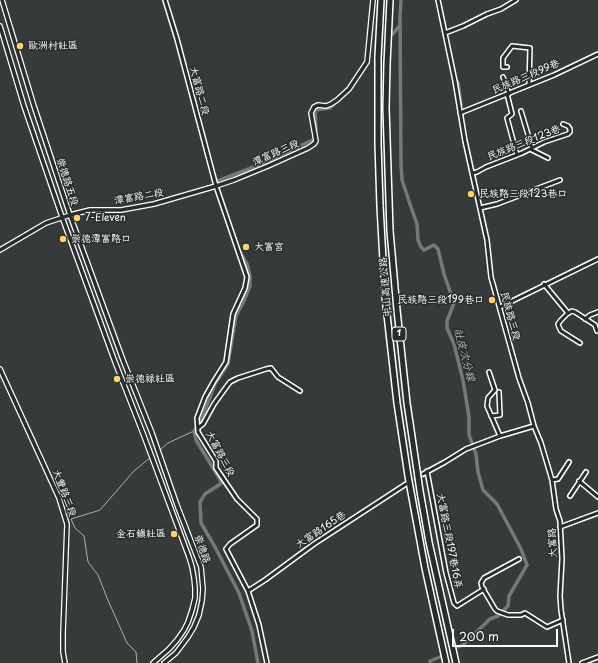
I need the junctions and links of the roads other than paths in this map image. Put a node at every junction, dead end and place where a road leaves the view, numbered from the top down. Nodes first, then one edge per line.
1 (2, 0) edge
2 (165, 0) edge
3 (373, 0) edge
4 (381, 0) edge
5 (390, 0) edge
6 (438, 0) edge
7 (516, 0) edge
8 (0, 26) edge
9 (445, 33) junction
10 (598, 54) edge
11 (507, 67) dead end
12 (503, 77) dead end
13 (529, 86) junction
14 (508, 94) junction
15 (521, 111) dead end
16 (460, 113) junction
17 (563, 124) dead end
18 (531, 149) junction
19 (517, 154) junction
20 (548, 158) dead end
21 (472, 173) junction
22 (560, 180) dead end
23 (216, 186) junction
24 (480, 208) junction
25 (70, 214) junction
26 (62, 217) junction
27 (0, 250) edge
28 (598, 260) edge
29 (544, 284) junction
30 (500, 307) junction
31 (598, 312) edge
32 (568, 313) junction
33 (585, 319) junction
34 (597, 331) edge
35 (580, 343) dead end
36 (0, 369) edge
37 (489, 372) dead end
38 (300, 391) dead end
39 (499, 392) dead end
40 (491, 416) junction
41 (534, 426) junction
42 (198, 428) junction
43 (152, 433) joint
44 (144, 436) joint
45 (500, 436) junction
46 (570, 462) dead end
47 (427, 472) junction
48 (586, 472) dead end
49 (423, 474) tunnel mouth
50 (552, 480) junction
51 (579, 481) junction
52 (406, 484) tunnel mouth
53 (570, 496) dead end
54 (598, 497) edge
55 (598, 513) edge
56 (560, 527) junction
57 (519, 559) dead end
58 (484, 590) junction
59 (248, 591) junction
60 (563, 620) junction
61 (598, 658) edge
62 (65, 663) edge
63 (153, 663) edge
64 (164, 663) edge
65 (267, 663) edge
66 (446, 663) edge
67 (456, 663) edge
68 (569, 663) edge
69 (582, 663) edge

1 - 25 street, 崇德路五段
2 - 23 street, 大富路二段
3 - 23 street, 潭富路三段
4 - 66 highway, 中山高速公路 / 1
5 - 67 highway, 中山高速公路 / 1
6 - 9 street, 民族路三段
7 - 9 street
8 - 26 street, 崇德路五段
9 - 16 street, 民族路三段
10 - 13 street, 民族路三段99巷
11 - 13 street
12 - 14 street
13 - 14 street, 民族路三段99巷
14 - 16 street, 民族路三段99巷
14 - 19 street
15 - 18 street
16 - 21 street, 民族路三段
17 - 18 street, 民族路三段123巷
18 - 19 street, 民族路三段123巷
18 - 20 street
19 - 21 street, 民族路三段123巷
21 - 24 street, 民族路三段
22 - 24 street
23 - 25 street, 潭富路二段
23 - 42 street, 大富路三段
24 - 30 street, 民族路三段
25 - 26 street, 潭富路二段
25 - 43 street, 崇德路五段
26 - 27 street, 潭富路二段
26 - 44 street, 崇德路五段
28 - 29 street
29 - 30 street
29 - 32 street
30 - 41 street, 民族路三段
31 - 33 street
32 - 33 street
32 - 35 street
33 - 34 street
36 - 62 street, 大豐路三段
37 - 40 street
38 - 42 street
39 - 40 street
40 - 45 street
41 - 45 street
41 - 50 street, 大富路
42 - 59 street, 大富路三段
43 - 64 street, 崇德路
44 - 63 street, 崇德路
45 - 47 street
46 - 50 street
47 - 49 street
47 - 58 street, 大富路三段197巷16弄
48 - 51 street
50 - 56 street, 大富路
51 - 53 street
51 - 54 street
52 - 59 street, 大富路165巷
55 - 56 street
56 - 60 street, 大富路
57 - 58 street
58 - 60 street
59 - 65 street, 大富路三段
60 - 68 street, 大富路
61 - 69 street

